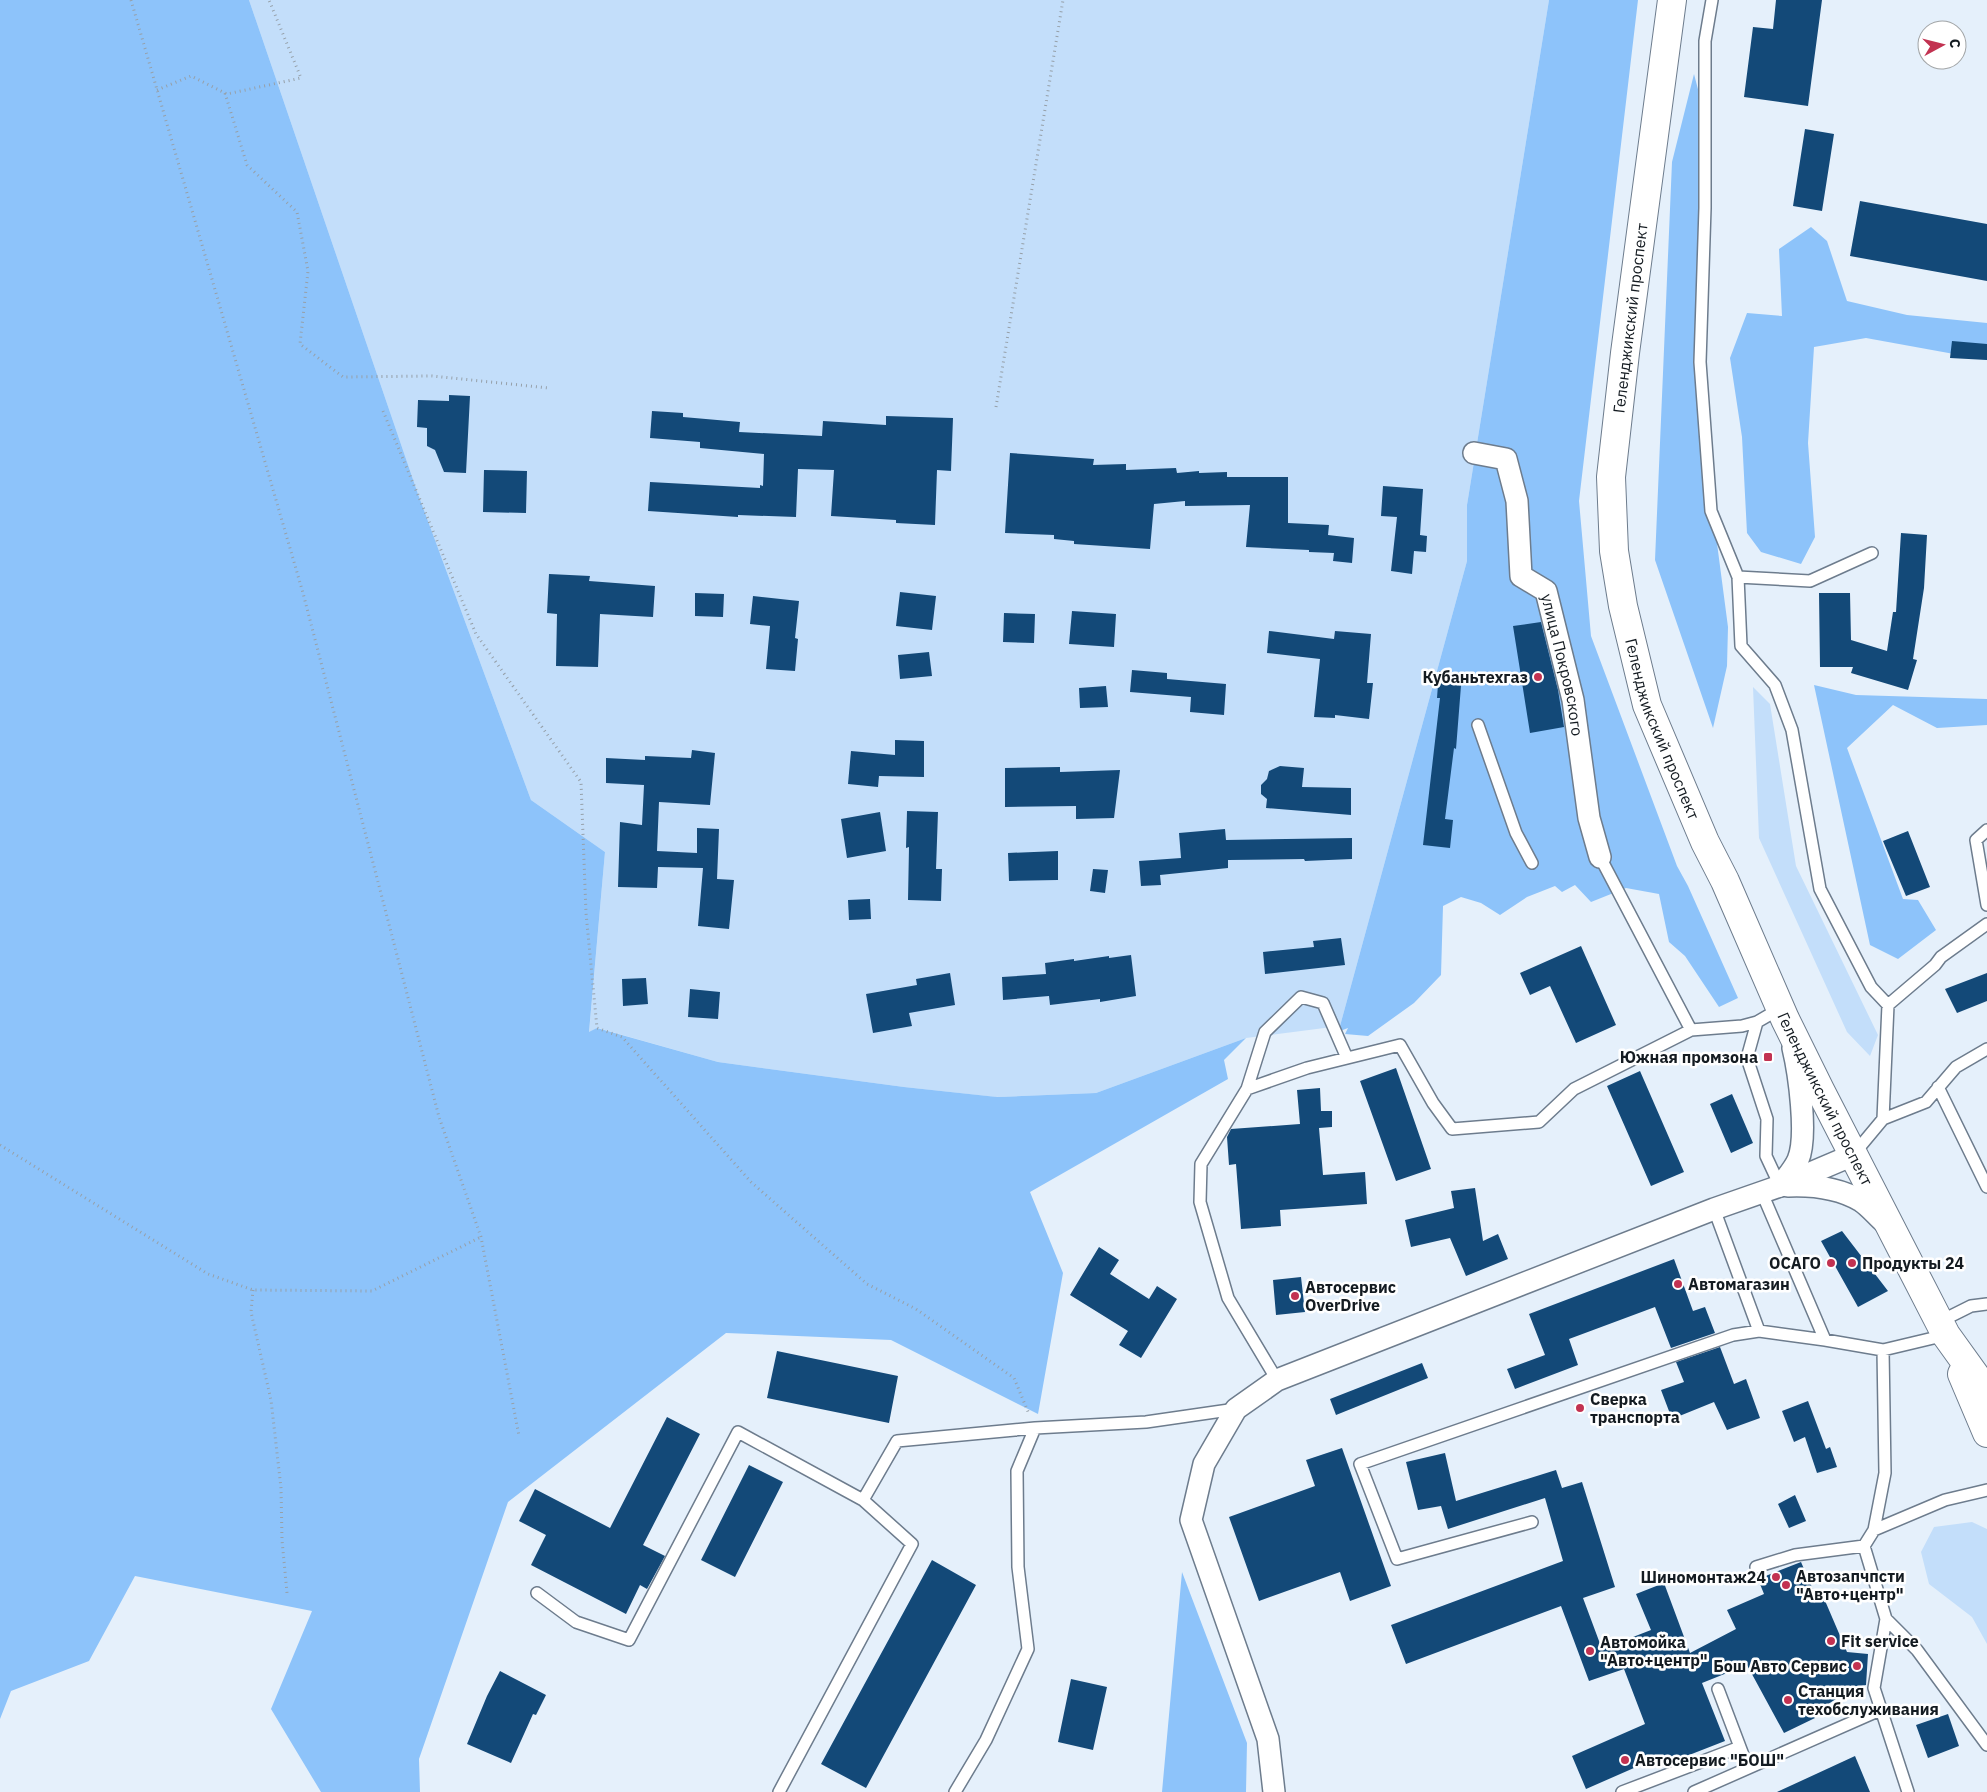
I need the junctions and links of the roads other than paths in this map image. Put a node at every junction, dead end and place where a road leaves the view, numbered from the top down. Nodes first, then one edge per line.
1 (1672, 0) edge
2 (1712, 0) edge
3 (1474, 453) dead end
4 (1872, 553) dead end
5 (1738, 577) junction
6 (1478, 725) dead end
7 (1987, 830) edge
8 (1600, 857) joint
9 (1532, 863) dead end
10 (1987, 905) edge
11 (1987, 924) edge
12 (1888, 1005) junction
13 (1783, 1013) junction
14 (1757, 1022) junction
15 (1691, 1030) junction
16 (1987, 1049) edge
17 (1347, 1058) junction
18 (1938, 1088) junction
19 (1247, 1089) junction
20 (1883, 1120) junction
21 (1853, 1155) junction
22 (1987, 1187) edge
23 (1771, 1189) junction
24 (1714, 1209) junction
25 (1892, 1229) junction
26 (1987, 1304) edge
27 (1943, 1329) junction
28 (1759, 1331) junction
29 (1825, 1340) junction
30 (1883, 1350) junction
31 (1277, 1380) junction
32 (1987, 1392) edge
33 (1236, 1409) junction
34 (1034, 1428) junction
35 (1987, 1433) edge
36 (1987, 1490) edge
37 (863, 1500) junction
38 (1532, 1522) dead end
39 (1874, 1530) junction
40 (1864, 1546) junction
41 (1756, 1567) dead end
42 (537, 1593) dead end
43 (1886, 1618) junction
44 (1718, 1689) dead end
45 (1880, 1710) junction
46 (1987, 1745) edge
47 (1740, 1747) junction
48 (1748, 1768) junction
49 (779, 1792) edge
50 (955, 1792) edge
51 (1274, 1792) edge
52 (1622, 1792) edge
53 (1694, 1792) edge
54 (1908, 1792) edge

1 - 13 main road, Геленджикский проспект
2 - 5 lane
3 - 8 street, улица Покровского
4 - 5 lane
5 - 12 lane
6 - 9 lane
7 - 10 lane
8 - 15 lane
11 - 12 lane
12 - 20 lane
13 - 14 lane
13 - 21 main road, Геленджикский проспект
13 - 23 street
14 - 15 lane
14 - 23 lane
15 - 17 lane
16 - 18 lane
17 - 19 lane
17 - 19 lane
18 - 20 lane
18 - 22 lane
19 - 31 lane
20 - 21 lane
21 - 23 street
21 - 25 main road, Геленджикский проспект
23 - 24 street
23 - 25 street
23 - 29 lane
24 - 28 lane
24 - 31 street
25 - 27 main road, Геленджикский проспект
26 - 27 lane
27 - 30 lane
27 - 32 main road, Геленджикский проспект
27 - 35 main road
28 - 29 lane
28 - 38 lane
29 - 30 lane
30 - 39 lane
31 - 33 street
33 - 34 lane
33 - 51 street
34 - 37 lane
34 - 50 lane
36 - 39 lane
37 - 42 lane
37 - 49 lane
39 - 40 lane
40 - 41 lane
40 - 43 lane
43 - 45 lane
43 - 46 lane
44 - 47 lane
45 - 48 lane
45 - 54 lane
47 - 48 lane
47 - 52 lane
48 - 53 lane

